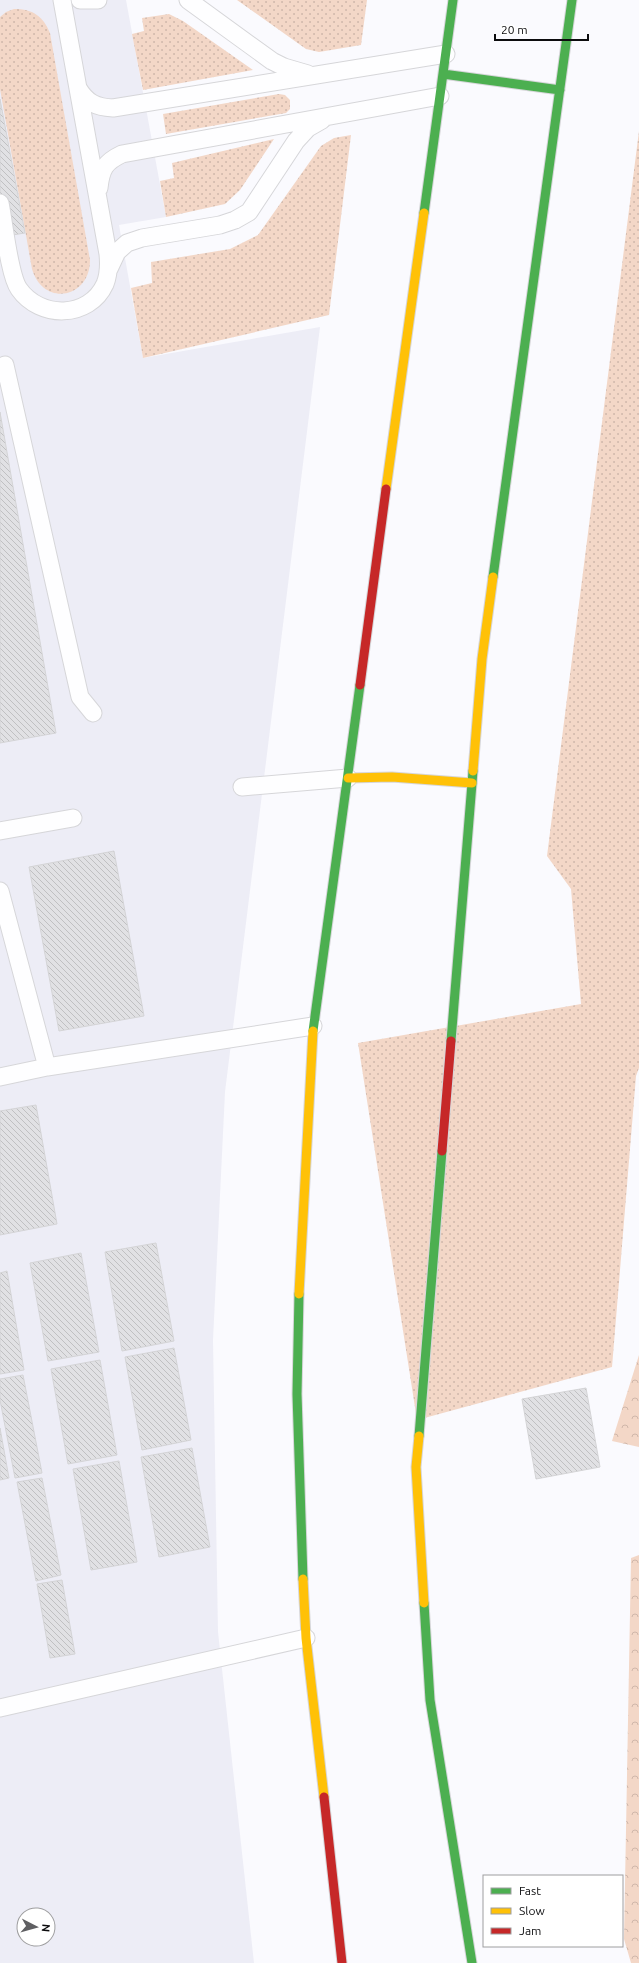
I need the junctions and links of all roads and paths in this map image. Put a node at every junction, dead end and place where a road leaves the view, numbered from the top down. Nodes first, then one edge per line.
1 (62, 0) edge
2 (80, 0) edge
3 (98, 0) edge
4 (188, 0) edge
5 (453, 0) edge
6 (572, 0) edge
7 (446, 54) junction
8 (443, 74) junction
9 (316, 75) junction
10 (78, 88) junction
11 (560, 90) junction
12 (440, 96) junction
13 (330, 116) junction
14 (98, 196) junction
15 (0, 203) edge
16 (109, 269) junction
17 (7, 364) edge
18 (92, 714) dead end
19 (348, 778) junction
20 (472, 783) junction
21 (242, 787) dead end
22 (73, 818) dead end
23 (0, 831) edge
24 (0, 891) edge
25 (313, 1026) junction
26 (47, 1068) junction
27 (0, 1077) edge
28 (306, 1638) junction
29 (0, 1708) edge
30 (342, 1963) edge
31 (472, 1963) edge

1 - 10 lane
2 - 3 lane
4 - 9 lane
5 - 7 main road
6 - 11 main road
7 - 8 main road
7 - 9 lane
8 - 11 main road
8 - 12 main road
9 - 10 lane
10 - 14 lane
11 - 20 main road
12 - 13 lane
12 - 19 main road
13 - 14 lane
13 - 16 lane
14 - 16 lane
15 - 16 lane
17 - 18 lane
19 - 20 main road
19 - 21 lane
19 - 25 main road
20 - 31 main road
22 - 23 lane
24 - 26 lane
25 - 26 lane
25 - 28 main road
26 - 27 lane
28 - 29 lane
28 - 30 main road

